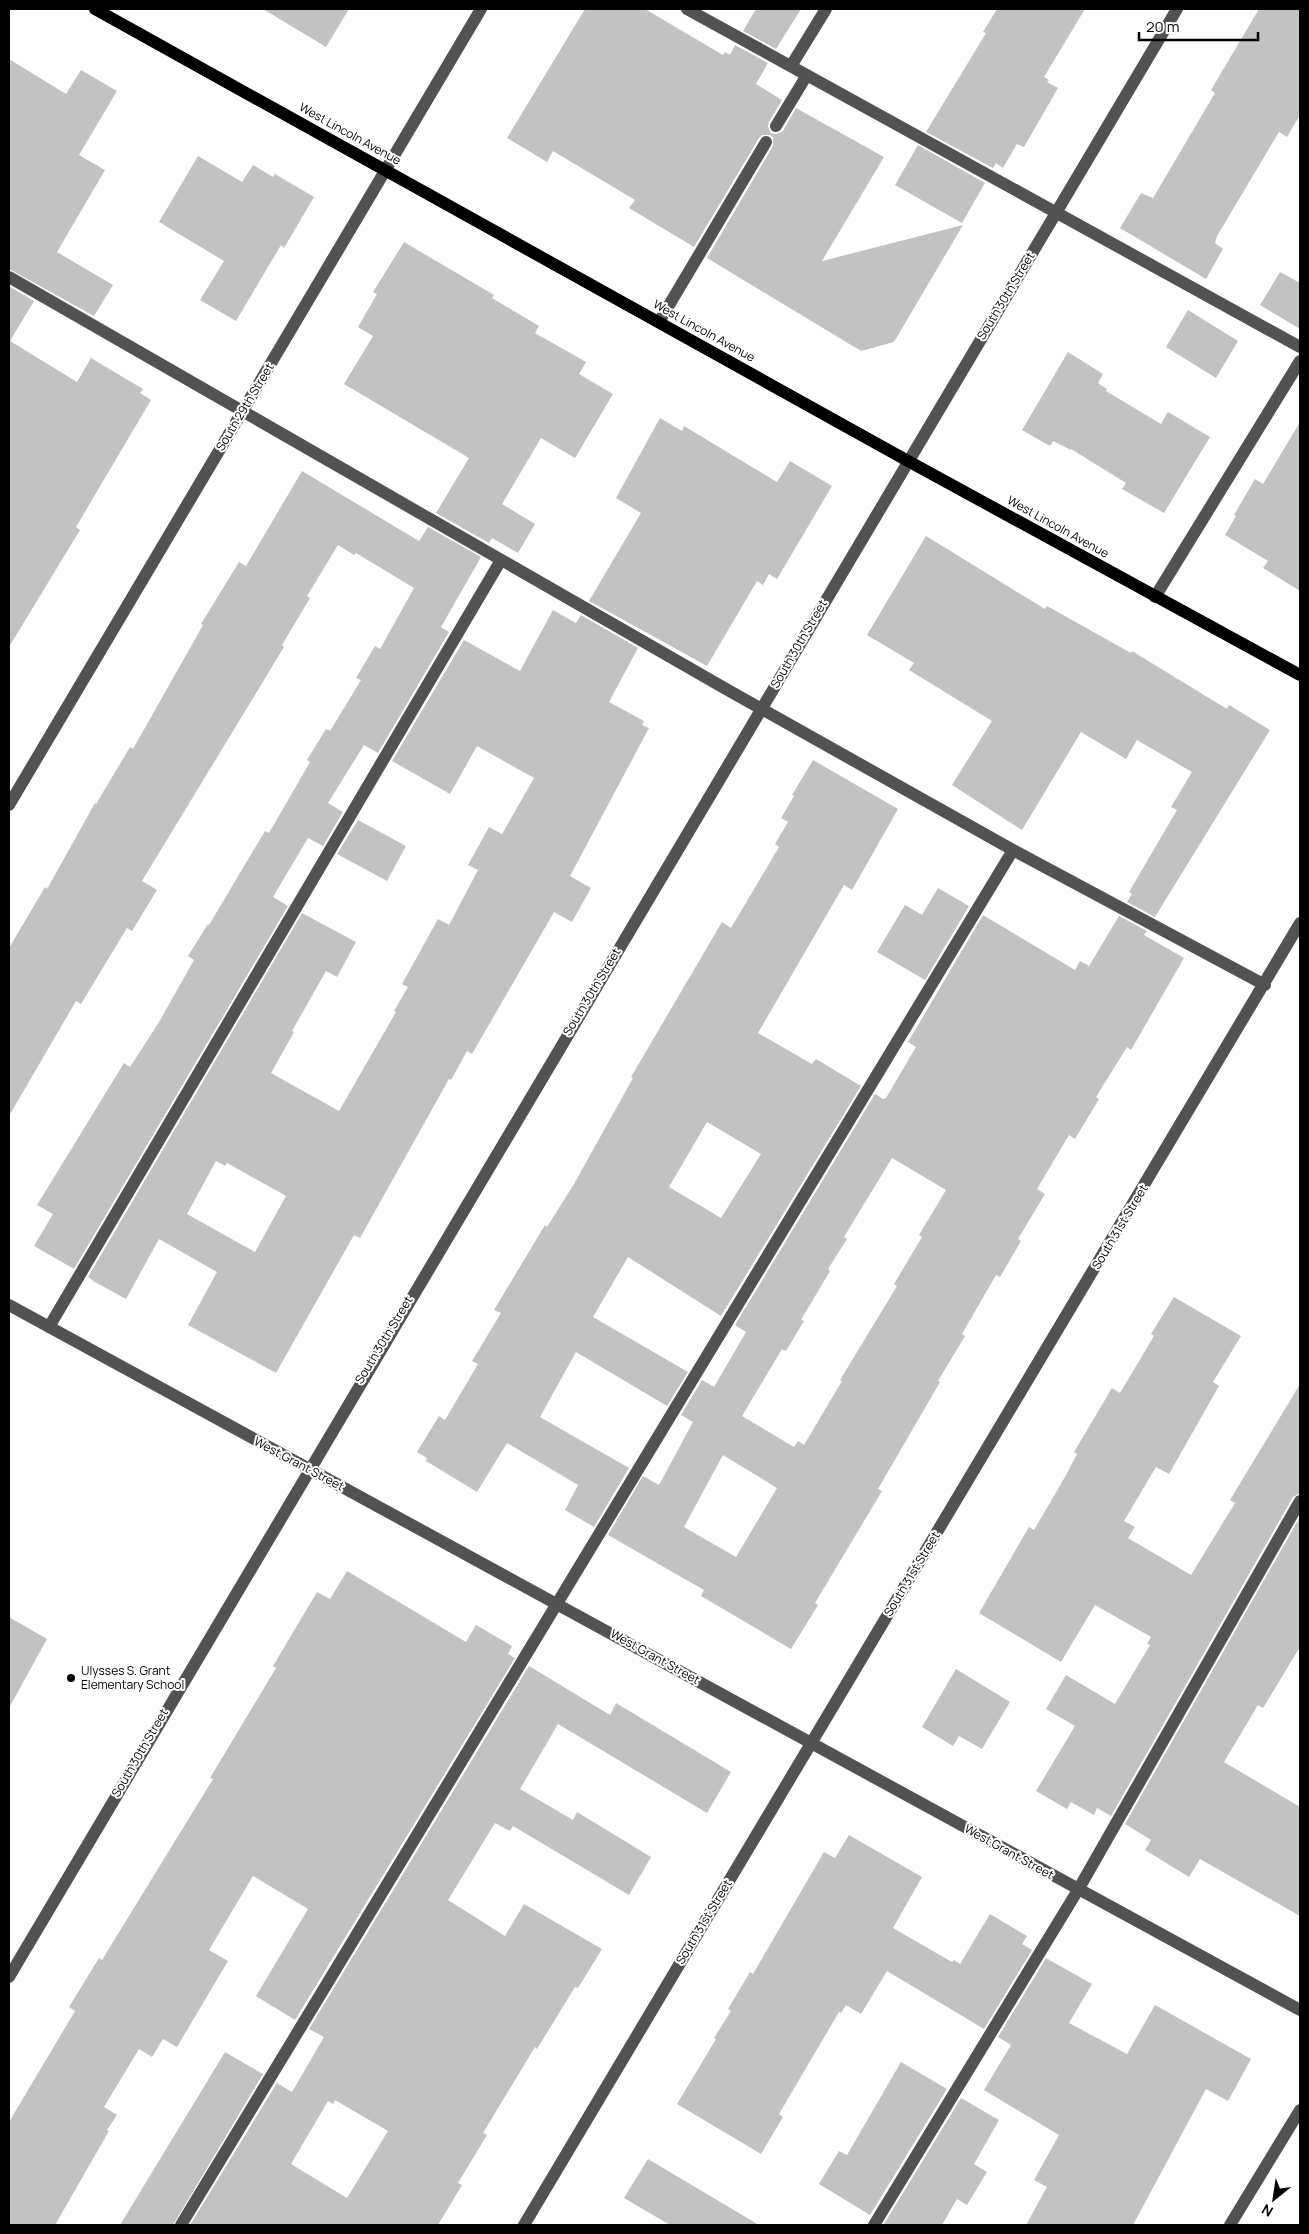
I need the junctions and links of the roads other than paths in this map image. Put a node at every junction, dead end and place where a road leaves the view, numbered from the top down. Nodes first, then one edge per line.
1 (95, 9) edge
2 (481, 9) edge
3 (687, 9) edge
4 (826, 9) edge
5 (1176, 9) edge
6 (791, 66) junction
7 (807, 75) junction
8 (776, 126) dead end
9 (766, 142) dead end
10 (384, 170) junction
11 (1056, 213) junction
12 (9, 277) edge
13 (659, 322) junction
14 (1300, 347) edge
15 (1300, 361) edge
16 (243, 410) junction
17 (908, 461) junction
18 (501, 560) junction
19 (1155, 597) junction
20 (1300, 675) edge
21 (761, 708) junction
22 (9, 804) edge
23 (1013, 850) junction
24 (1300, 923) edge
25 (1265, 985) junction
26 (9, 1305) edge
27 (49, 1327) junction
28 (307, 1469) junction
29 (1300, 1501) edge
30 (558, 1604) junction
31 (810, 1744) junction
32 (1078, 1890) junction
33 (9, 1977) edge
34 (1300, 2010) edge
35 (1300, 2110) edge
36 (181, 2225) edge
37 (524, 2225) edge
38 (874, 2225) edge
39 (1230, 2225) edge

1 - 10 main road, West Lincoln Avenue
2 - 10 street, South 29th Street
3 - 6 street
4 - 6 street
5 - 11 street, South 30th Street
6 - 7 street
7 - 8 street
7 - 11 street
9 - 13 street
10 - 13 main road, West Lincoln Avenue
10 - 16 street, South 29th Street
11 - 14 street
11 - 17 street, South 30th Street
12 - 16 street
13 - 17 main road, West Lincoln Avenue
15 - 19 street
16 - 18 street
16 - 22 street, South 29th Street
17 - 19 main road, West Lincoln Avenue
17 - 21 street, South 30th Street
18 - 21 street
18 - 27 street
19 - 20 main road, West Lincoln Avenue
21 - 23 street
21 - 28 street, South 30th Street
23 - 25 street
23 - 30 street
24 - 25 street, South 31st Street
25 - 31 street, South 31st Street
26 - 27 street, West Grant Street
27 - 28 street, West Grant Street
28 - 30 street, West Grant Street
28 - 33 street, South 30th Street
29 - 32 street
30 - 31 street, West Grant Street
30 - 36 street
31 - 32 street, West Grant Street
31 - 37 street, South 31st Street
32 - 34 street, West Grant Street
32 - 38 street
35 - 39 street

